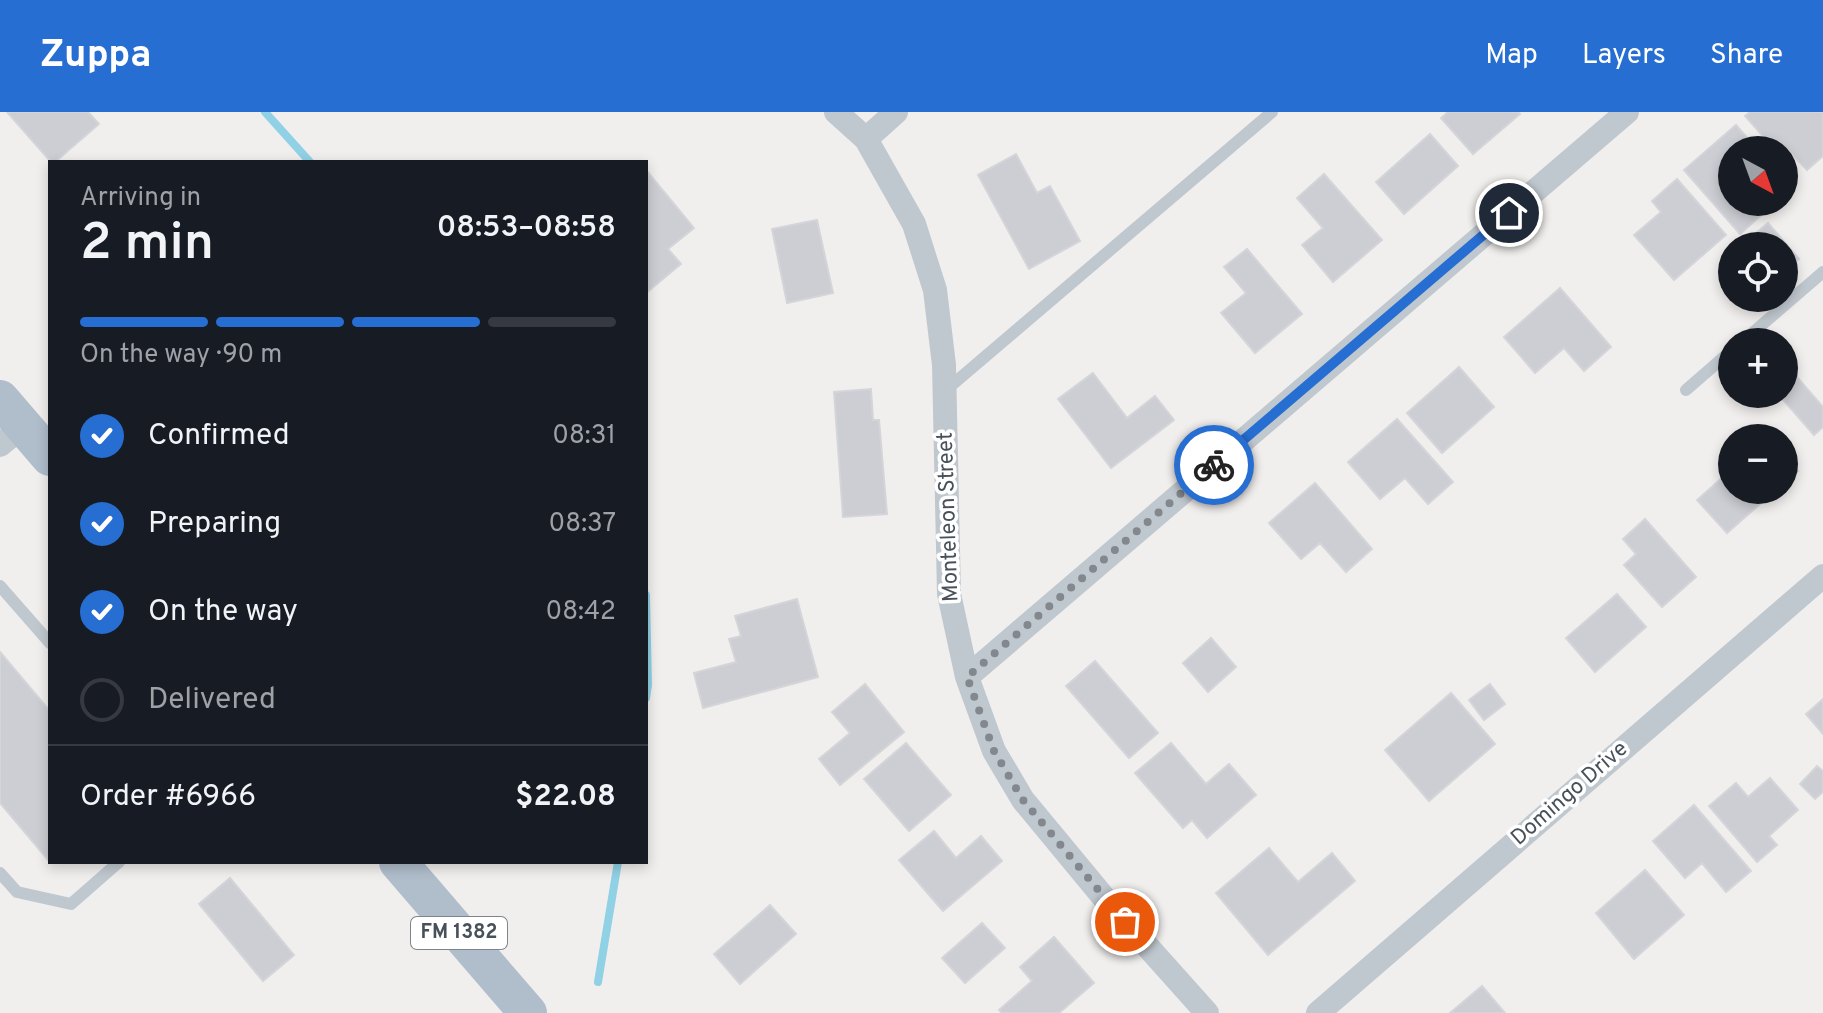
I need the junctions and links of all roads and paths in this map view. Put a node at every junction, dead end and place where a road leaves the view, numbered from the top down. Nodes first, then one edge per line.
1 (836, 112) edge
2 (896, 112) edge
3 (1272, 112) edge
4 (1627, 112) edge
5 (866, 139) junction
6 (1823, 272) edge
7 (1758, 328) edge
8 (1718, 362) edge
9 (1686, 390) dead end
10 (945, 392) junction
11 (8, 423) edge
12 (48, 455) edge
13 (1823, 576) edge
14 (0, 586) edge
15 (48, 641) edge
16 (967, 677) junction
17 (117, 864) edge
18 (400, 864) edge
19 (0, 873) edge
20 (524, 1009) edge
21 (1207, 1013) edge
22 (1318, 1013) edge

1 - 5 street, Monteleon Street
2 - 5 street
3 - 10 lane
4 - 16 street
5 - 10 street, Monteleon Street
6 - 7 lane
8 - 9 lane
10 - 16 street, Monteleon Street
11 - 12 main road
13 - 22 street, Domingo Drive
14 - 15 lane
16 - 21 street, Monteleon Street
17 - 19 lane
18 - 20 main road, FM 1382

